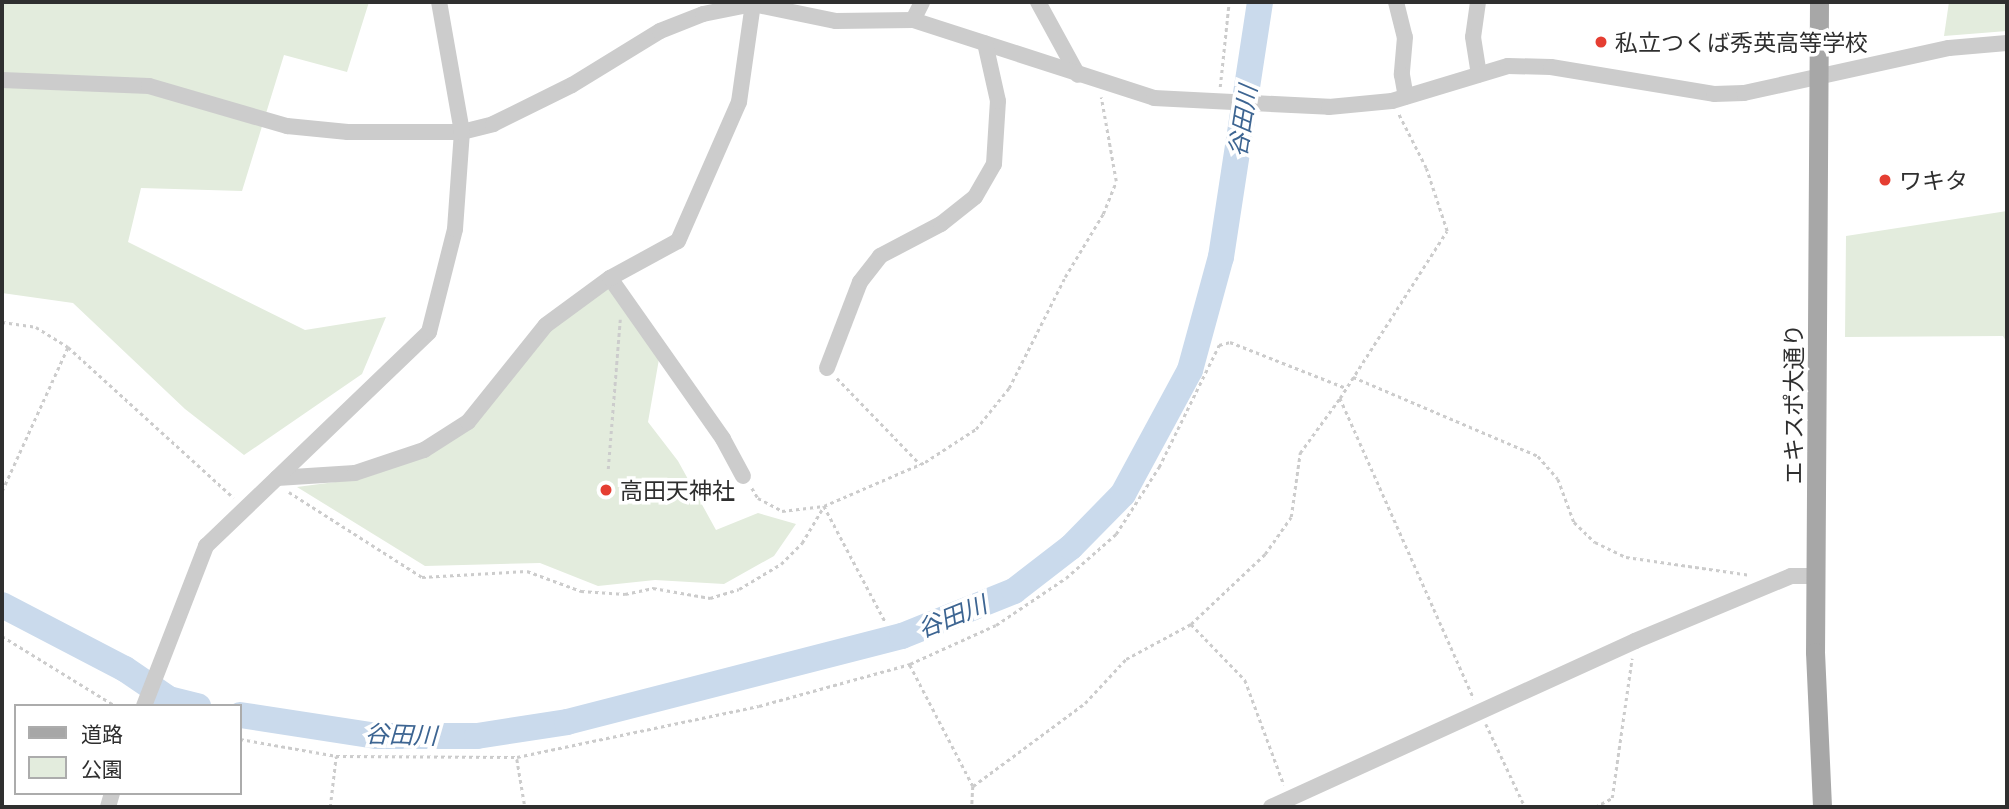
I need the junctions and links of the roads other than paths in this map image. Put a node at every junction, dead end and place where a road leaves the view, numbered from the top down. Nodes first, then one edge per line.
1 (439, 2) edge
2 (922, 2) edge
3 (1038, 2) edge
4 (1396, 2) edge
5 (1478, 2) edge
6 (1819, 2) edge
7 (752, 3) edge
8 (913, 20) junction
9 (985, 43) junction
10 (2007, 43) edge
11 (1078, 75) junction
12 (1479, 75) junction
13 (1819, 79) junction
14 (2, 80) edge
15 (1399, 99) junction
16 (463, 132) junction
17 (610, 278) junction
18 (827, 368) road end
19 (743, 475) road end
20 (275, 479) junction
21 (1815, 576) junction
22 (145, 704) edge
23 (1271, 807) edge
24 (1822, 807) edge

1 - 16 street
2 - 8 street
3 - 11 street
4 - 15 street
5 - 12 street
6 - 13 main road, エキスポ大通り
7 - 8 street
7 - 16 street
7 - 17 street
8 - 9 street
9 - 11 street
9 - 18 street
10 - 13 street
11 - 15 street
12 - 13 street
12 - 15 street
13 - 21 main road, エキスポ大通り
14 - 16 street
16 - 20 street
17 - 19 street
17 - 20 street
20 - 22 street
21 - 23 street
21 - 24 main road, エキスポ大通り

